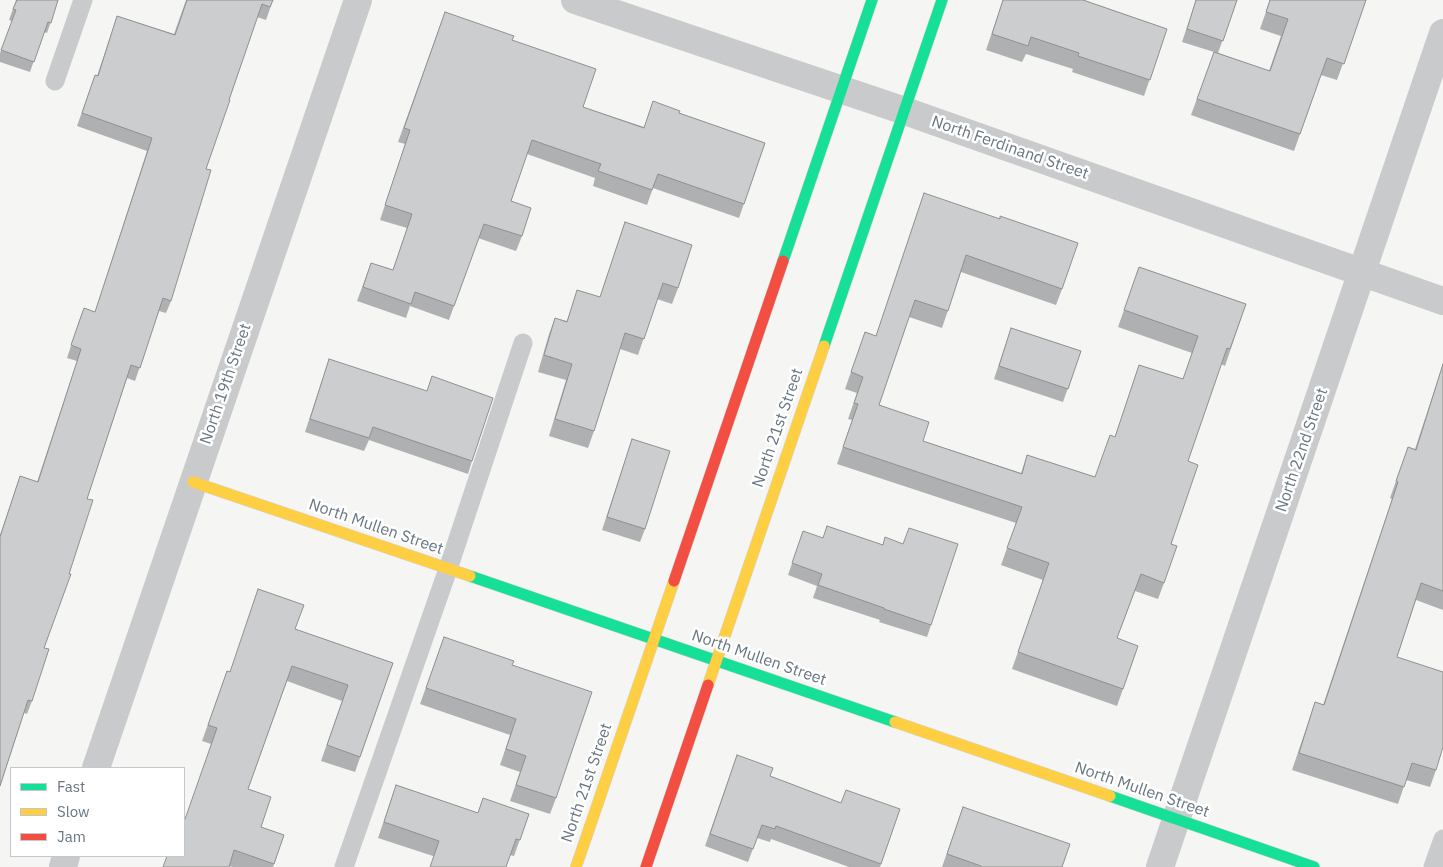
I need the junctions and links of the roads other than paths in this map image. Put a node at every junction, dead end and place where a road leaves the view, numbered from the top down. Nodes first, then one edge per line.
1 (83, 0) edge
2 (358, 0) edge
3 (575, 0) edge
4 (872, 0) edge
5 (942, 0) edge
6 (1443, 33) edge
7 (55, 81) dead end
8 (842, 90) junction
9 (905, 111) junction
10 (1362, 273) junction
11 (1443, 301) edge
12 (523, 343) dead end
13 (193, 482) junction
14 (448, 569) junction
15 (653, 639) junction
16 (716, 660) junction
17 (96, 767) edge
18 (1176, 819) junction
19 (1443, 839) edge
20 (344, 867) edge
21 (576, 867) edge
22 (646, 867) edge
23 (1160, 867) edge
24 (1314, 867) edge
25 (1434, 867) edge

1 - 7 lane
2 - 13 street, North 19th Street
3 - 8 street, North Ferdinand Street
4 - 8 main road, North 21st Street
5 - 9 main road, North 21st Street
6 - 10 street, North 22nd Street
8 - 9 street, North Ferdinand Street
8 - 15 main road, North 21st Street
9 - 10 street, North Ferdinand Street
9 - 16 main road, North 21st Street
10 - 11 street, North Ferdinand Street
10 - 18 street, North 22nd Street
12 - 14 lane
13 - 14 main road, North Mullen Street
13 - 17 street, North 19th Street
14 - 15 main road, North Mullen Street
14 - 20 lane
15 - 16 main road, North Mullen Street
15 - 21 main road, North 21st Street
16 - 18 main road, North Mullen Street
16 - 22 main road, North 21st Street
18 - 23 street, North 22nd Street
18 - 24 main road, North Mullen Street
19 - 25 lane

